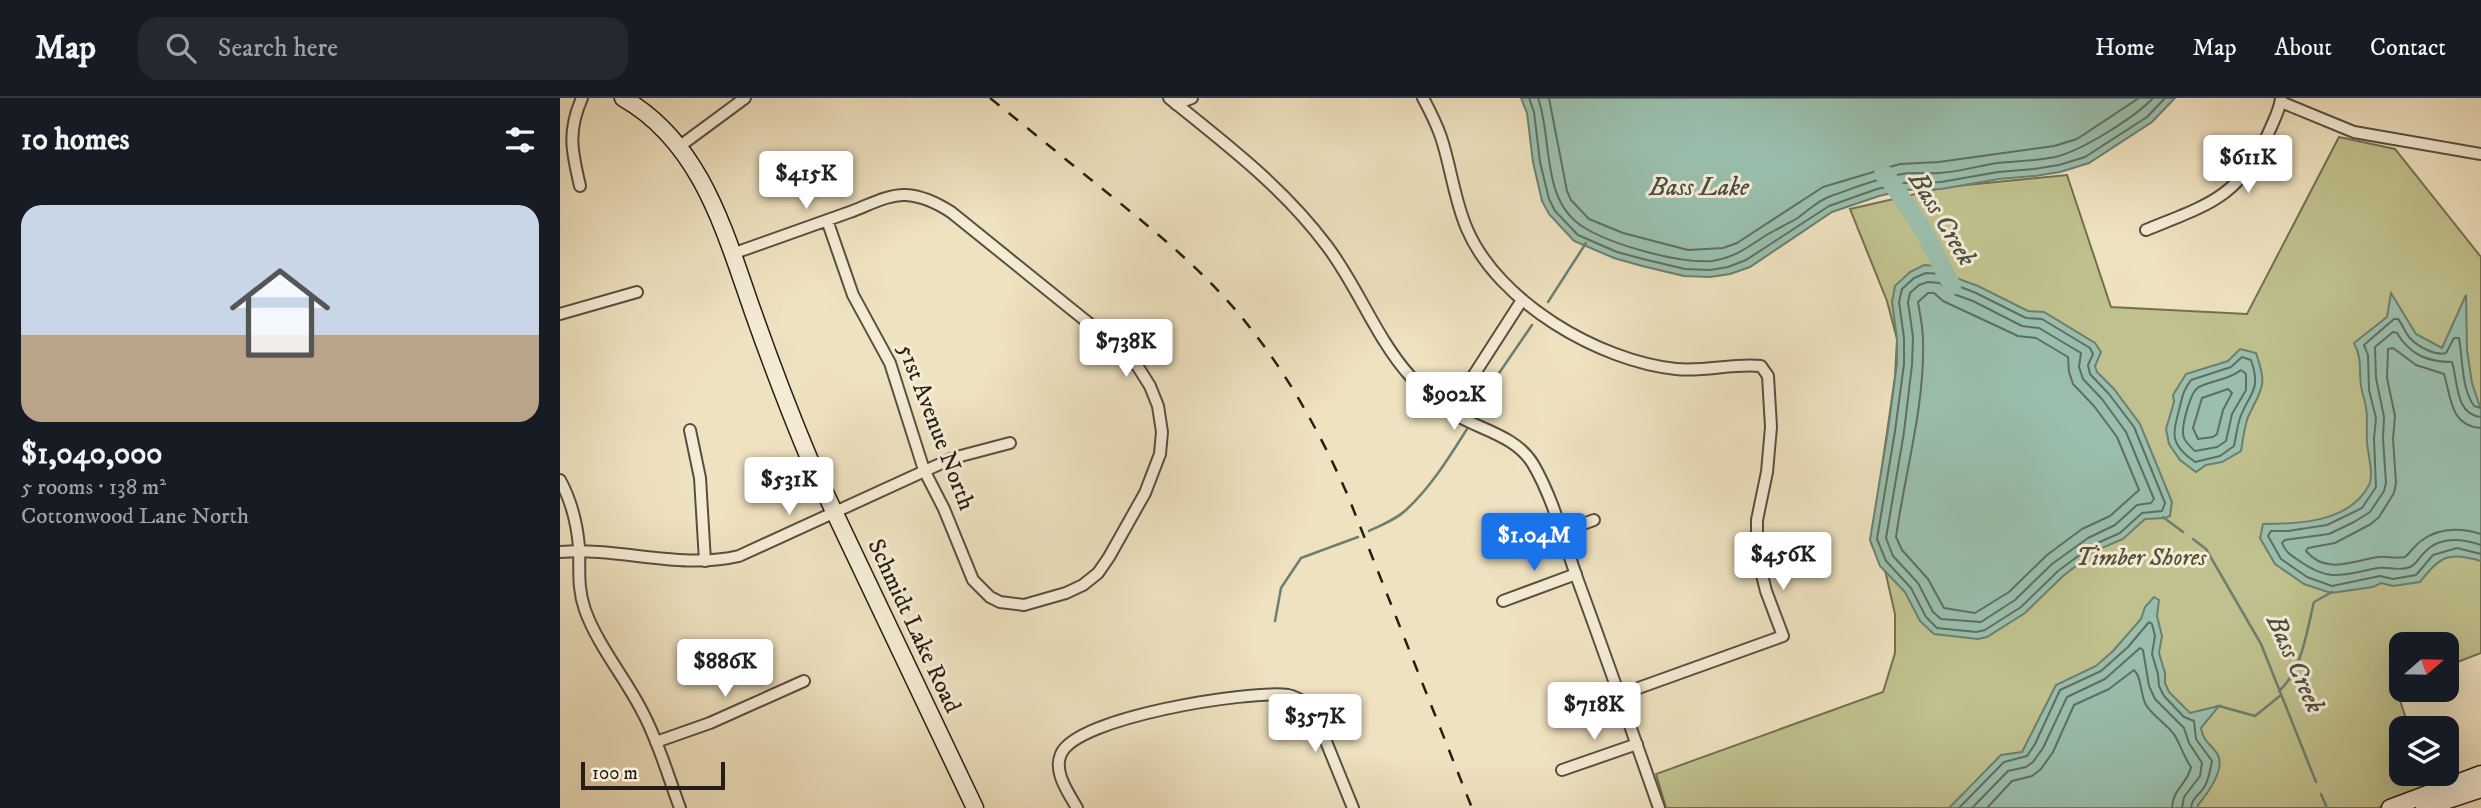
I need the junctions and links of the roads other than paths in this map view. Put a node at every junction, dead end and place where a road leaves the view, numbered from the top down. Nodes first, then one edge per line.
1 (582, 98) edge
2 (623, 98) edge
3 (745, 98) edge
4 (1192, 98) edge
5 (1423, 98) edge
6 (2281, 100) edge
7 (1173, 101) edge
8 (680, 146) junction
9 (2481, 154) edge
10 (580, 186) dead end
11 (827, 220) junction
12 (2146, 230) dead end
13 (732, 254) junction
14 (637, 292) dead end
15 (1522, 300) junction
16 (560, 314) edge
17 (1450, 412) junction
18 (690, 430) dead end
19 (1010, 443) dead end
20 (924, 470) junction
21 (560, 480) edge
22 (835, 513) junction
23 (1594, 520) dead end
24 (1560, 532) junction
25 (579, 550) junction
26 (560, 552) edge
27 (705, 561) junction
28 (1576, 574) junction
29 (1503, 601) dead end
30 (804, 681) dead end
31 (1619, 695) junction
32 (656, 741) junction
33 (1637, 744) junction
34 (1562, 770) dead end
35 (2481, 774) edge
36 (2481, 789) edge
37 (680, 808) edge
38 (975, 808) edge
39 (1077, 808) edge
40 (1353, 808) edge
41 (1659, 808) edge
42 (2390, 808) edge
43 (2424, 808) edge

1 - 10 street
2 - 8 street, Schmidt Lake Road
3 - 8 street
4 - 7 street
5 - 15 street
6 - 9 street
6 - 12 street
7 - 17 street
8 - 13 street, Schmidt Lake Road
11 - 13 street
11 - 20 street, 51st Avenue North
11 - 20 street, 51st Avenue North
13 - 22 street, Schmidt Lake Road
14 - 16 street
15 - 17 street
15 - 31 street
17 - 24 street
18 - 27 street
19 - 20 street
20 - 22 street
21 - 25 street
22 - 27 street
22 - 38 street, Schmidt Lake Road
23 - 24 street
24 - 28 street
25 - 26 street
25 - 27 street
25 - 32 street
28 - 29 street
28 - 31 street
30 - 32 street
31 - 33 street
32 - 37 street
33 - 34 street
33 - 41 street
35 - 42 street
36 - 43 street
39 - 40 street

